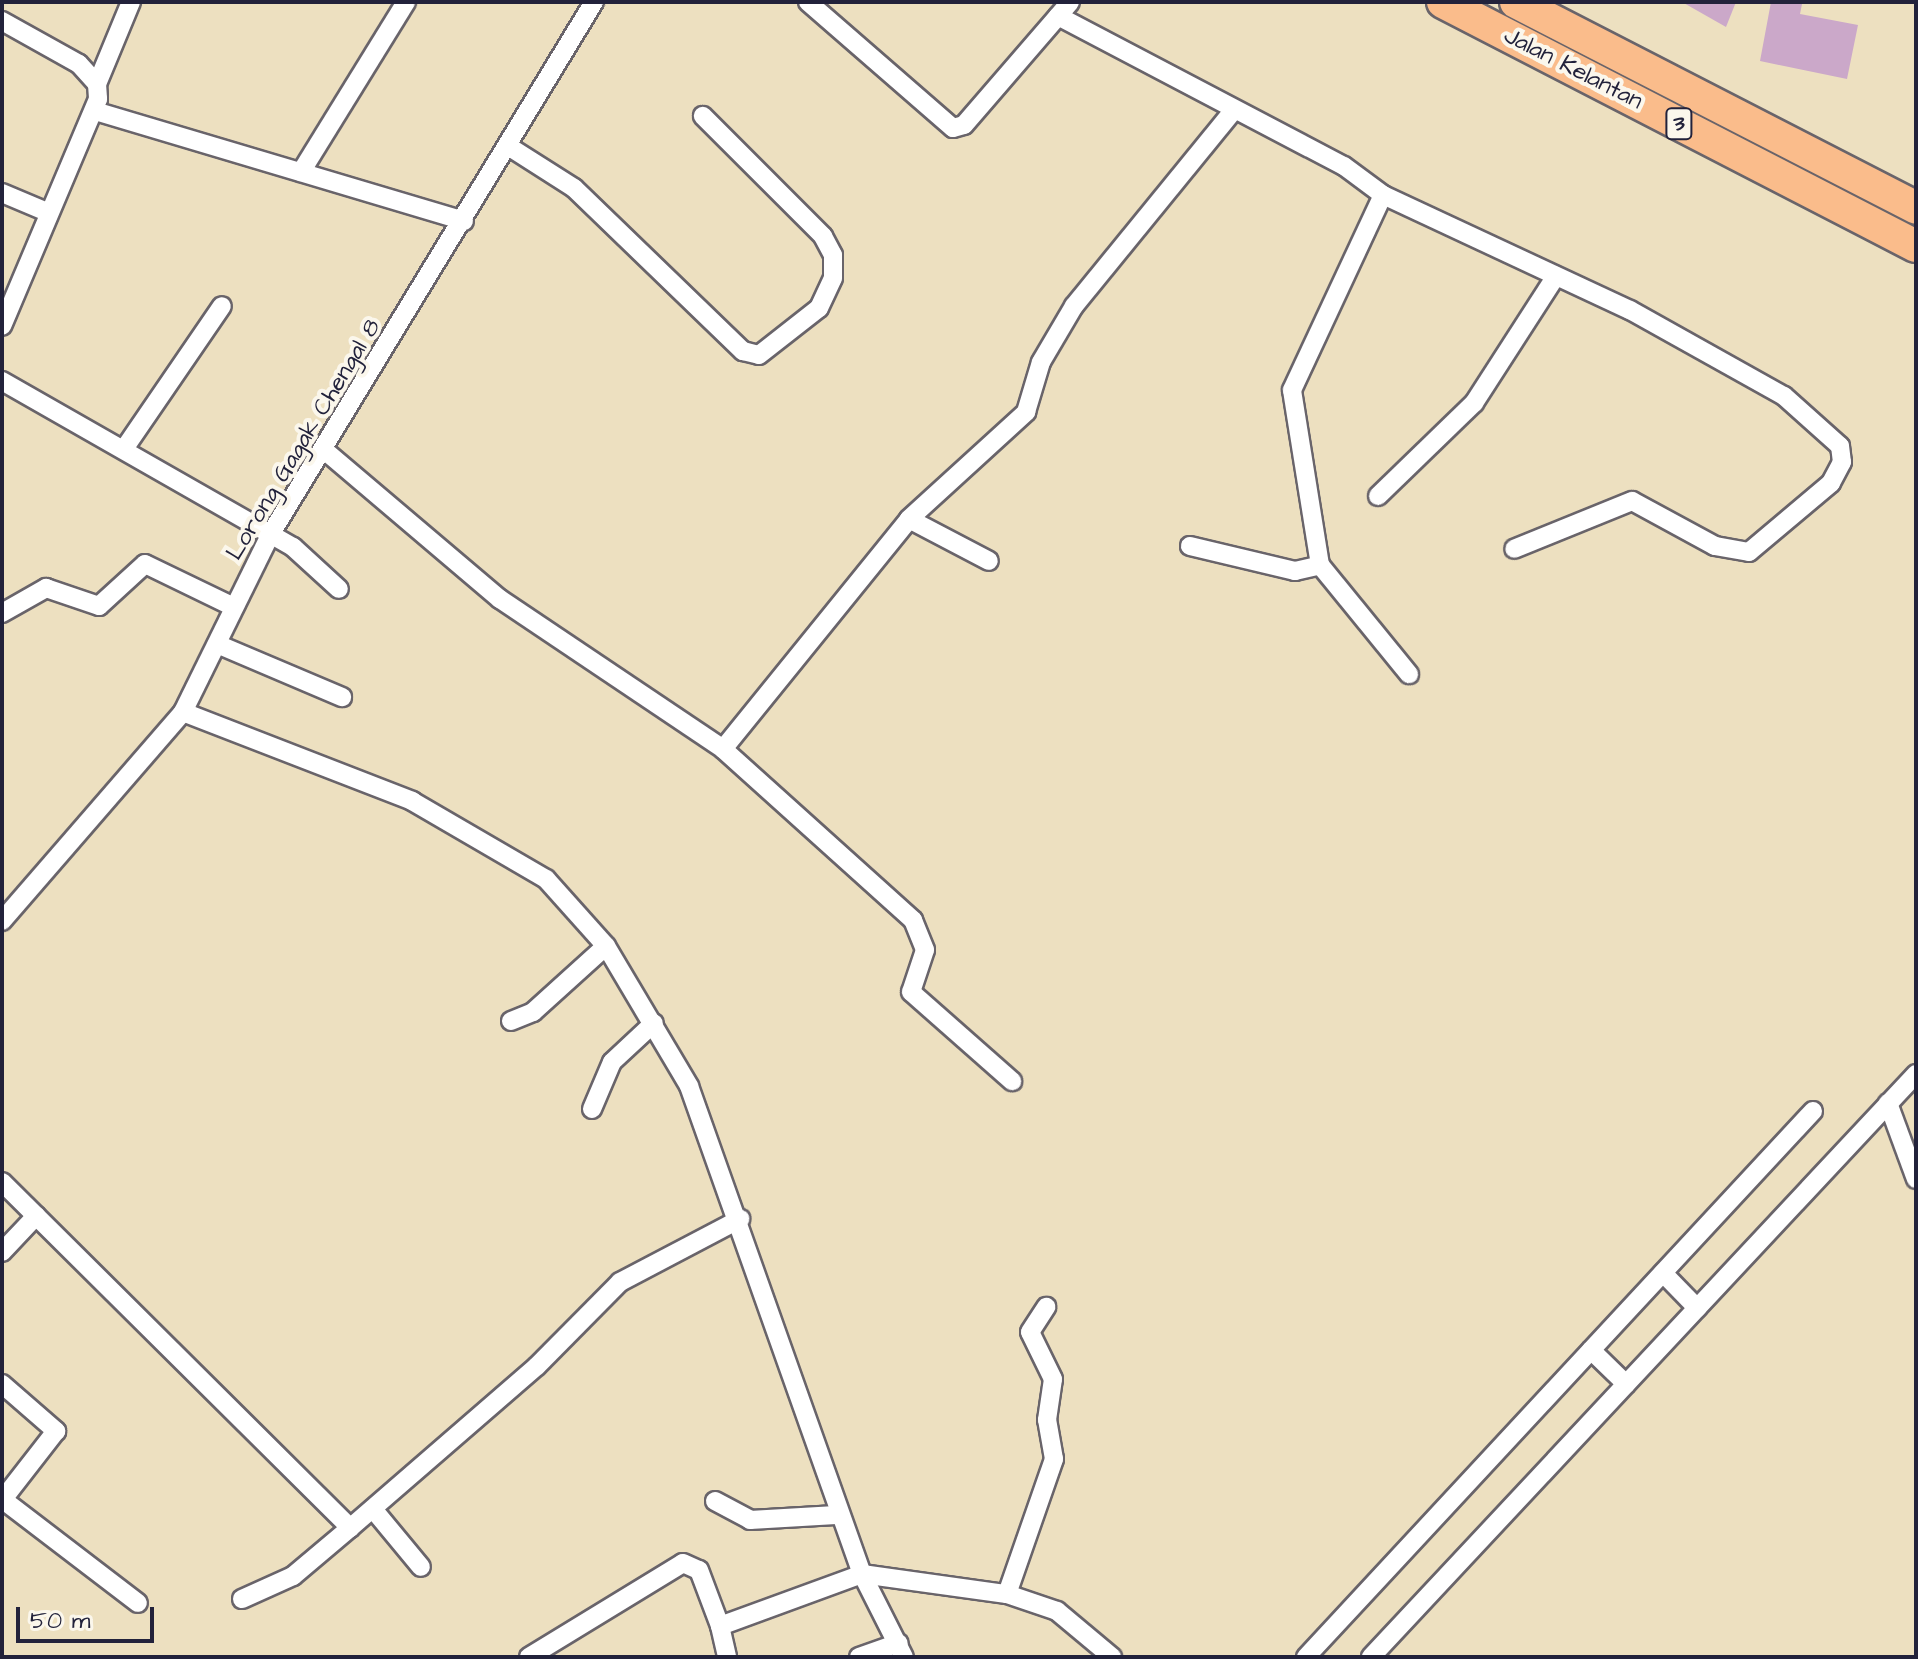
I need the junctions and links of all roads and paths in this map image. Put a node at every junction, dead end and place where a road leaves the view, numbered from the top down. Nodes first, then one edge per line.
1 (131, 2) edge
2 (406, 2) edge
3 (594, 2) edge
4 (1443, 2) edge
5 (1516, 2) edge
6 (811, 3) edge
7 (1064, 9) edge
8 (2, 21) edge
9 (97, 84) junction
10 (1234, 110) junction
11 (95, 111) junction
12 (703, 116) dead end
13 (508, 146) junction
14 (301, 172) junction
15 (2, 193) edge
16 (1383, 195) junction
17 (1916, 208) edge
18 (47, 212) junction
19 (464, 221) junction
20 (1916, 246) edge
21 (1556, 276) junction
22 (222, 306) dead end
23 (2, 326) edge
24 (2, 381) edge
25 (124, 449) junction
26 (323, 449) junction
27 (1378, 496) dead end
28 (909, 519) junction
29 (270, 535) junction
30 (1190, 546) dead end
31 (1514, 549) dead end
32 (989, 561) dead end
33 (1320, 565) junction
34 (339, 589) dead end
35 (234, 607) junction
36 (2, 613) edge
37 (217, 644) junction
38 (1409, 674) dead end
39 (342, 697) dead end
40 (183, 712) junction
41 (723, 749) junction
42 (2, 921) edge
43 (606, 946) junction
44 (511, 1021) dead end
45 (654, 1023) junction
46 (1916, 1074) edge
47 (1012, 1081) dead end
48 (1888, 1103) junction
49 (592, 1109) dead end
50 (1813, 1111) dead end
51 (1916, 1179) edge
52 (2, 1182) edge
53 (36, 1216) junction
54 (740, 1219) junction
55 (2, 1252) edge
56 (1663, 1273) junction
57 (1046, 1307) dead end
58 (1697, 1308) junction
59 (1591, 1350) junction
60 (2, 1384) edge
61 (1626, 1384) junction
62 (2, 1499) edge
63 (715, 1501) dead end
64 (373, 1509) junction
65 (836, 1515) junction
66 (350, 1528) junction
67 (421, 1567) dead end
68 (862, 1574) junction
69 (1007, 1594) junction
70 (242, 1599) dead end
71 (138, 1603) dead end
72 (720, 1626) junction
73 (902, 1650) edge
74 (529, 1657) edge
75 (727, 1657) edge
76 (859, 1657) edge
77 (1112, 1657) edge
78 (1306, 1657) edge
79 (1371, 1657) edge

1 - 9 street
2 - 14 street
3 - 13 street, Lorong Gagak Chengal 8
4 - 20 highway, Jalan Kelantan / 3
5 - 17 highway, Jalan Kelantan / 3
6 - 7 street
7 - 10 street
8 - 9 street
9 - 11 street
10 - 16 street
10 - 28 street
11 - 14 street
11 - 18 street
12 - 13 street
13 - 19 street, Lorong Gagak Chengal 8
14 - 19 street
15 - 18 street
16 - 21 street
16 - 33 street
18 - 23 street
19 - 26 street, Lorong Gagak Chengal 8
21 - 27 street
21 - 31 street
22 - 25 street
24 - 25 street
25 - 29 street
26 - 29 street, Lorong Gagak Chengal 8
26 - 41 street
28 - 32 street
28 - 41 street
29 - 34 street
29 - 35 street, Lorong Gagak Chengal 8
30 - 33 street
33 - 38 street
35 - 36 street
35 - 37 street, Lorong Gagak Chengal 8
37 - 39 street
37 - 40 street, Lorong Gagak Chengal 8
40 - 42 street, Lorong Gagak Chengal 8
40 - 43 street
41 - 47 street
43 - 44 street
43 - 45 street
45 - 49 street
45 - 54 street
46 - 48 street
48 - 51 street
48 - 58 street
50 - 56 street
52 - 53 street
53 - 55 street
53 - 66 street
54 - 64 street
54 - 65 street
56 - 58 street
56 - 59 street
57 - 69 street
58 - 61 street
59 - 61 street
59 - 78 street
60 - 62 street
61 - 79 street
62 - 71 street
63 - 65 street
64 - 66 street
64 - 67 street
65 - 68 street
66 - 70 street
68 - 69 street
68 - 72 street
68 - 73 street
69 - 77 street
72 - 74 street
72 - 75 street
73 - 76 street

